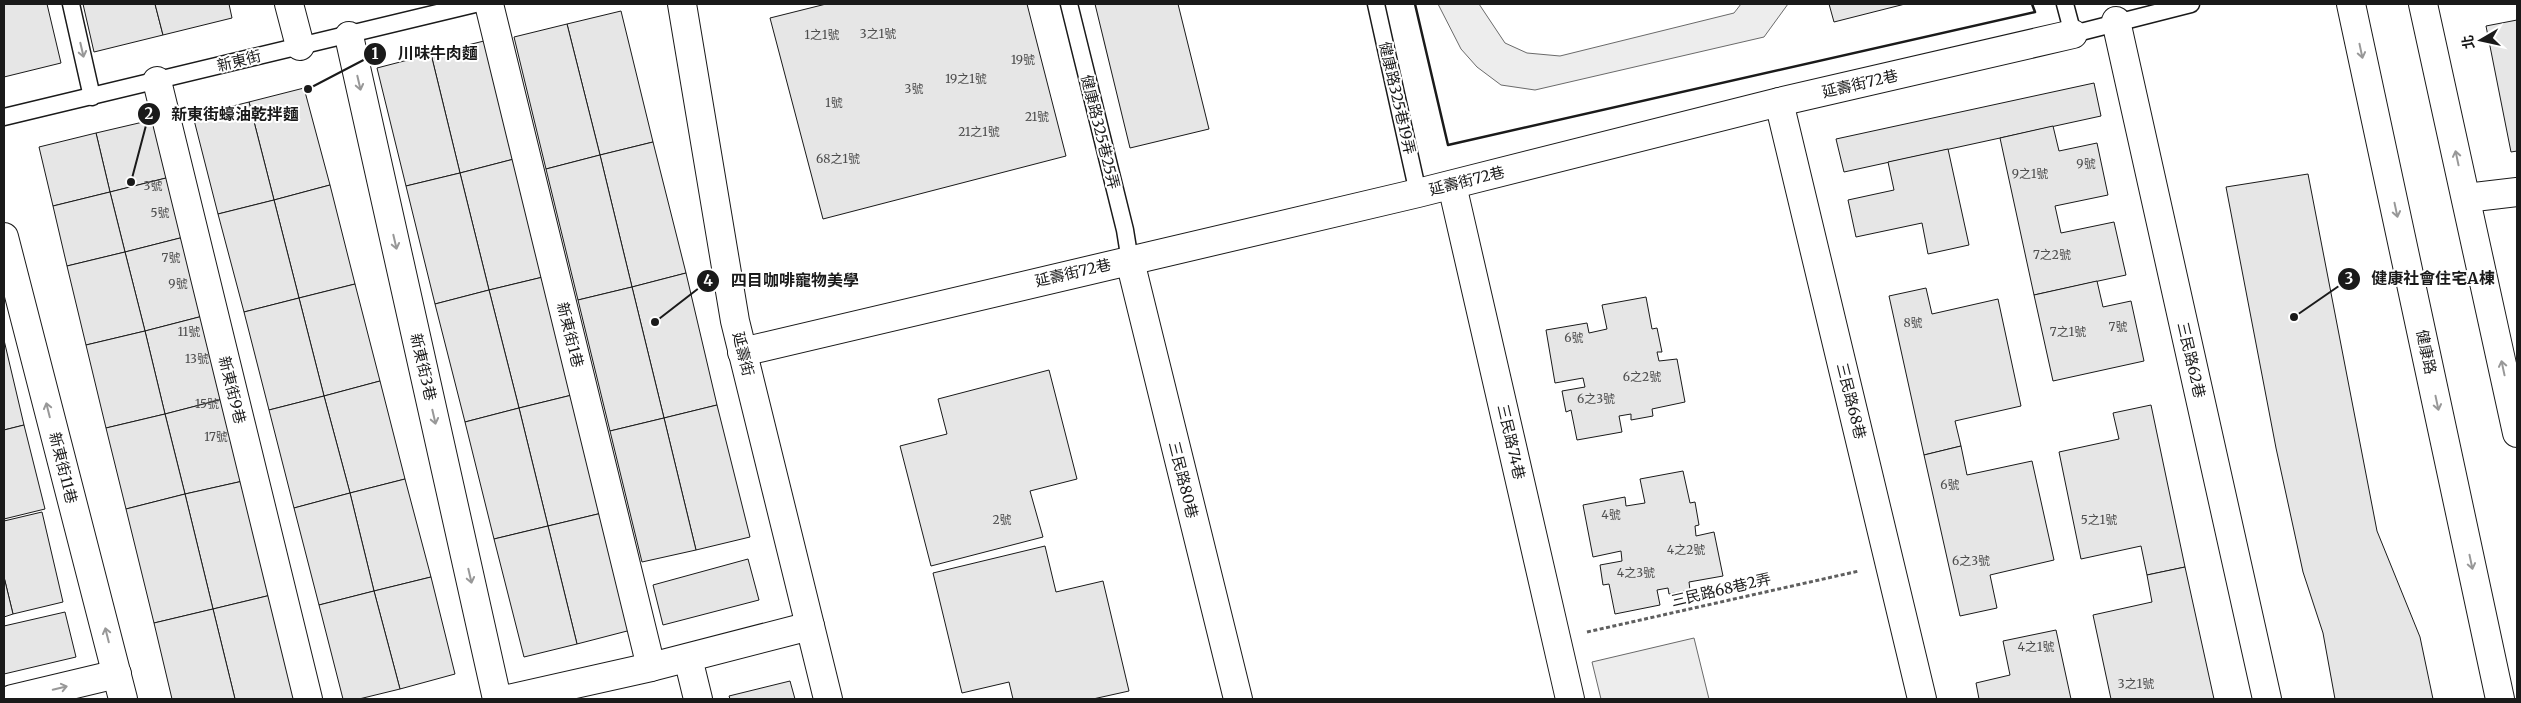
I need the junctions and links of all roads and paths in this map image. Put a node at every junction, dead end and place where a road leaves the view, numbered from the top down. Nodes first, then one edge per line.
1 (71, 4) edge
2 (289, 4) edge
3 (476, 4) edge
4 (682, 4) edge
5 (1069, 4) edge
6 (1376, 4) edge
7 (2066, 4) edge
8 (2191, 4) edge
9 (2351, 4) edge
10 (2423, 4) edge
11 (2116, 21) junction
12 (2073, 34) junction
13 (348, 36) junction
14 (300, 46) junction
15 (157, 81) junction
16 (92, 97) junction
17 (1779, 102) junction
18 (4, 117) edge
19 (1452, 185) junction
20 (2517, 192) edge
21 (1418, 193) junction
22 (2466, 198) junction
23 (4, 237) edge
24 (1130, 261) junction
25 (742, 352) junction
26 (2517, 433) edge
27 (1891, 564) junction
28 (810, 626) junction
29 (1556, 639) junction
30 (688, 658) junction
31 (651, 667) junction
32 (120, 687) edge
33 (12, 699) edge
34 (308, 699) edge
35 (497, 699) edge
36 (508, 699) edge
37 (698, 699) edge
38 (828, 699) edge
39 (1238, 699) edge
40 (1570, 699) edge
41 (1922, 699) edge
42 (2267, 699) edge
43 (2500, 699) edge

1 -> 16 lane
2 - 14 street
3 - 13 lane, 新東街
3 - 31 street, 新東街1巷
4 - 25 street, 延壽街
5 - 24 lane, 健康路325巷25弄
6 - 21 lane, 健康路325巷19弄
7 - 12 lane
8 - 11 lane, 延壽街72巷
9 -> 43 street, 健康路
22 -> 10 street
11 - 12 lane, 延壽街72巷
11 - 42 street, 三民路62巷
12 - 17 street, 延壽街72巷
13 - 14 lane, 新東街
13 -> 35 street, 新東街3巷
14 - 15 lane, 新東街
15 - 16 lane, 新東街
15 - 34 street, 新東街9巷
16 - 18 lane, 新東街
17 - 19 street, 延壽街72巷
17 - 27 street, 三民路68巷
19 - 21 street, 延壽街72巷
19 - 29 street, 三民路74巷
20 - 22 street
21 - 24 street, 延壽街72巷
26 -> 22 street
32 -> 23 street, 新東街11巷
24 - 25 street, 延壽街72巷
24 - 39 street, 三民路80巷
25 - 28 street, 延壽街
27 - 29 path, 三民路68巷2弄
27 - 41 street, 三民路68巷
28 - 30 street
28 - 38 street, 延壽街
29 - 40 street, 三民路74巷
30 - 31 street
30 - 37 street
31 - 36 street
33 -> 32 street

